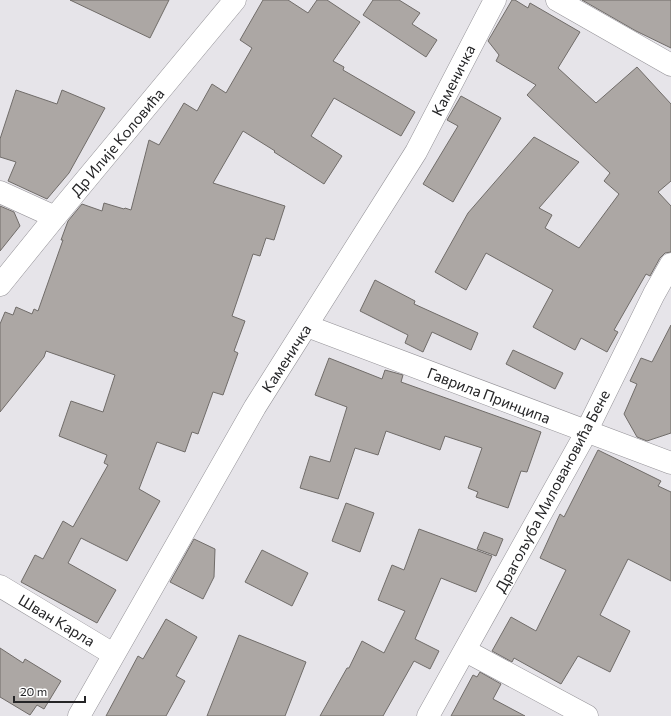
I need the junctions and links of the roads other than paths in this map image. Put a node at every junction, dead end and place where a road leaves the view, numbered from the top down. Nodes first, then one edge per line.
1 (235, 0) edge
2 (495, 0) edge
3 (557, 0) edge
4 (671, 65) edge
5 (0, 192) edge
6 (55, 217) junction
7 (671, 264) edge
8 (0, 285) edge
9 (307, 326) junction
10 (587, 432) junction
11 (671, 463) edge
12 (0, 586) edge
13 (466, 651) junction
14 (113, 654) junction
15 (78, 716) edge
16 (428, 716) edge
17 (587, 716) edge

1 - 6 street, Др Илије Коловића
2 - 9 street, Каменичка
3 - 4 street
5 - 6 street
6 - 8 street, Др Илије Коловића
7 - 10 street, Драгољуба Миловановића Бене
9 - 10 street, Гаврила Принципа
9 - 14 street, Каменичка
10 - 11 street, Гаврила Принципа
10 - 13 street, Драгољуба Миловановића Бене
12 - 14 street, Шван Карла
13 - 16 street, Драгољуба Миловановића Бене
13 - 17 street
14 - 15 street, Каменичка

